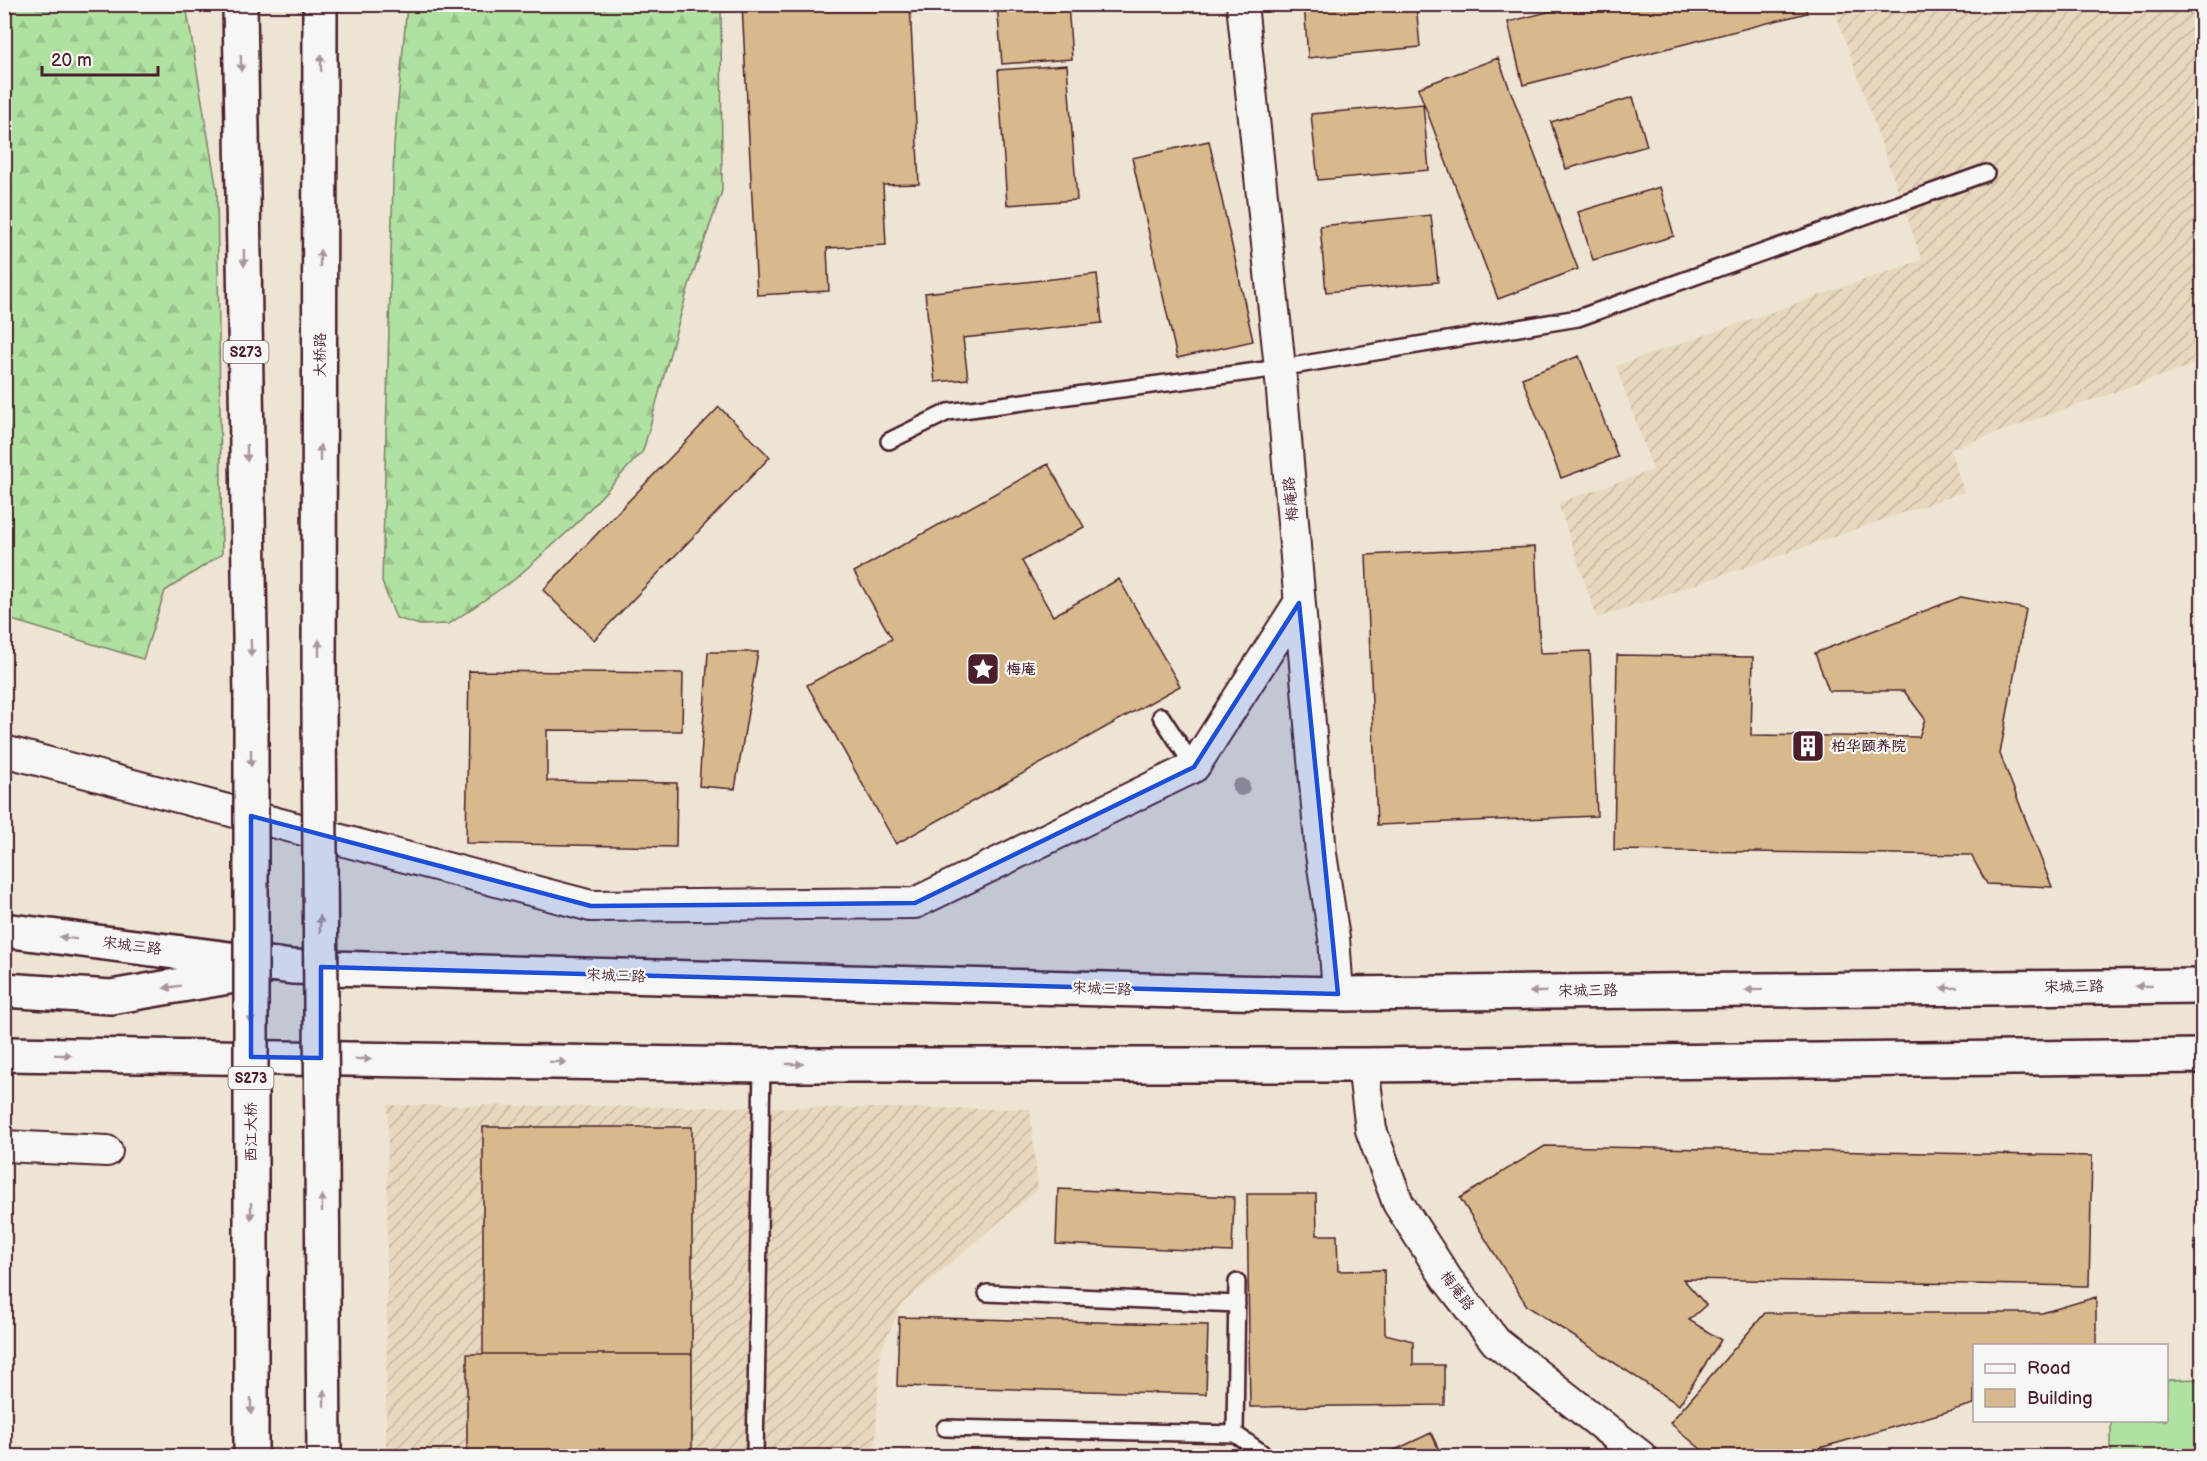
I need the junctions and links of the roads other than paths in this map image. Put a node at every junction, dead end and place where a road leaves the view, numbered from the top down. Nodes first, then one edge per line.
1 (240, 4) edge
2 (1242, 4) edge
3 (321, 11) edge
4 (1986, 173) dead end
5 (1280, 368) junction
6 (889, 441) dead end
7 (1299, 603) junction
8 (1161, 716) dead end
9 (4, 751) edge
10 (1194, 767) junction
11 (4, 930) edge
12 (292, 967) junction
13 (2202, 986) edge
14 (4, 990) edge
15 (1338, 994) junction
16 (4, 1054) edge
17 (2202, 1056) edge
18 (762, 1065) junction
19 (1363, 1065) junction
20 (4, 1146) edge
21 (107, 1152) dead end
22 (1237, 1282) dead end
23 (987, 1293) dead end
24 (1237, 1304) junction
25 (945, 1428) dead end
26 (1235, 1434) junction
27 (251, 1456) edge
28 (324, 1456) edge
29 (755, 1456) edge
30 (1261, 1456) edge
31 (1641, 1456) edge

1 -> 27 main road, 西江大桥 / S273, bridge
2 - 5 street, 梅庵路
28 -> 3 main road, 大桥路, bridge
4 - 5 lane
5 - 6 lane
5 - 7 street, 梅庵路
7 - 10 street
7 - 15 street, 梅庵路
8 - 10 lane
9 - 10 street
12 -> 11 main road, 宋城三路
12 -> 14 main road
12 - 15 main road, 宋城三路
13 -> 15 main road, 宋城三路
16 -> 18 main road
17 - 19 main road
18 -> 19 main road
18 - 29 lane
19 - 31 street, 梅庵路
20 - 21 street
22 - 24 lane
23 - 24 lane
24 - 26 lane
25 - 26 lane
26 - 30 lane

